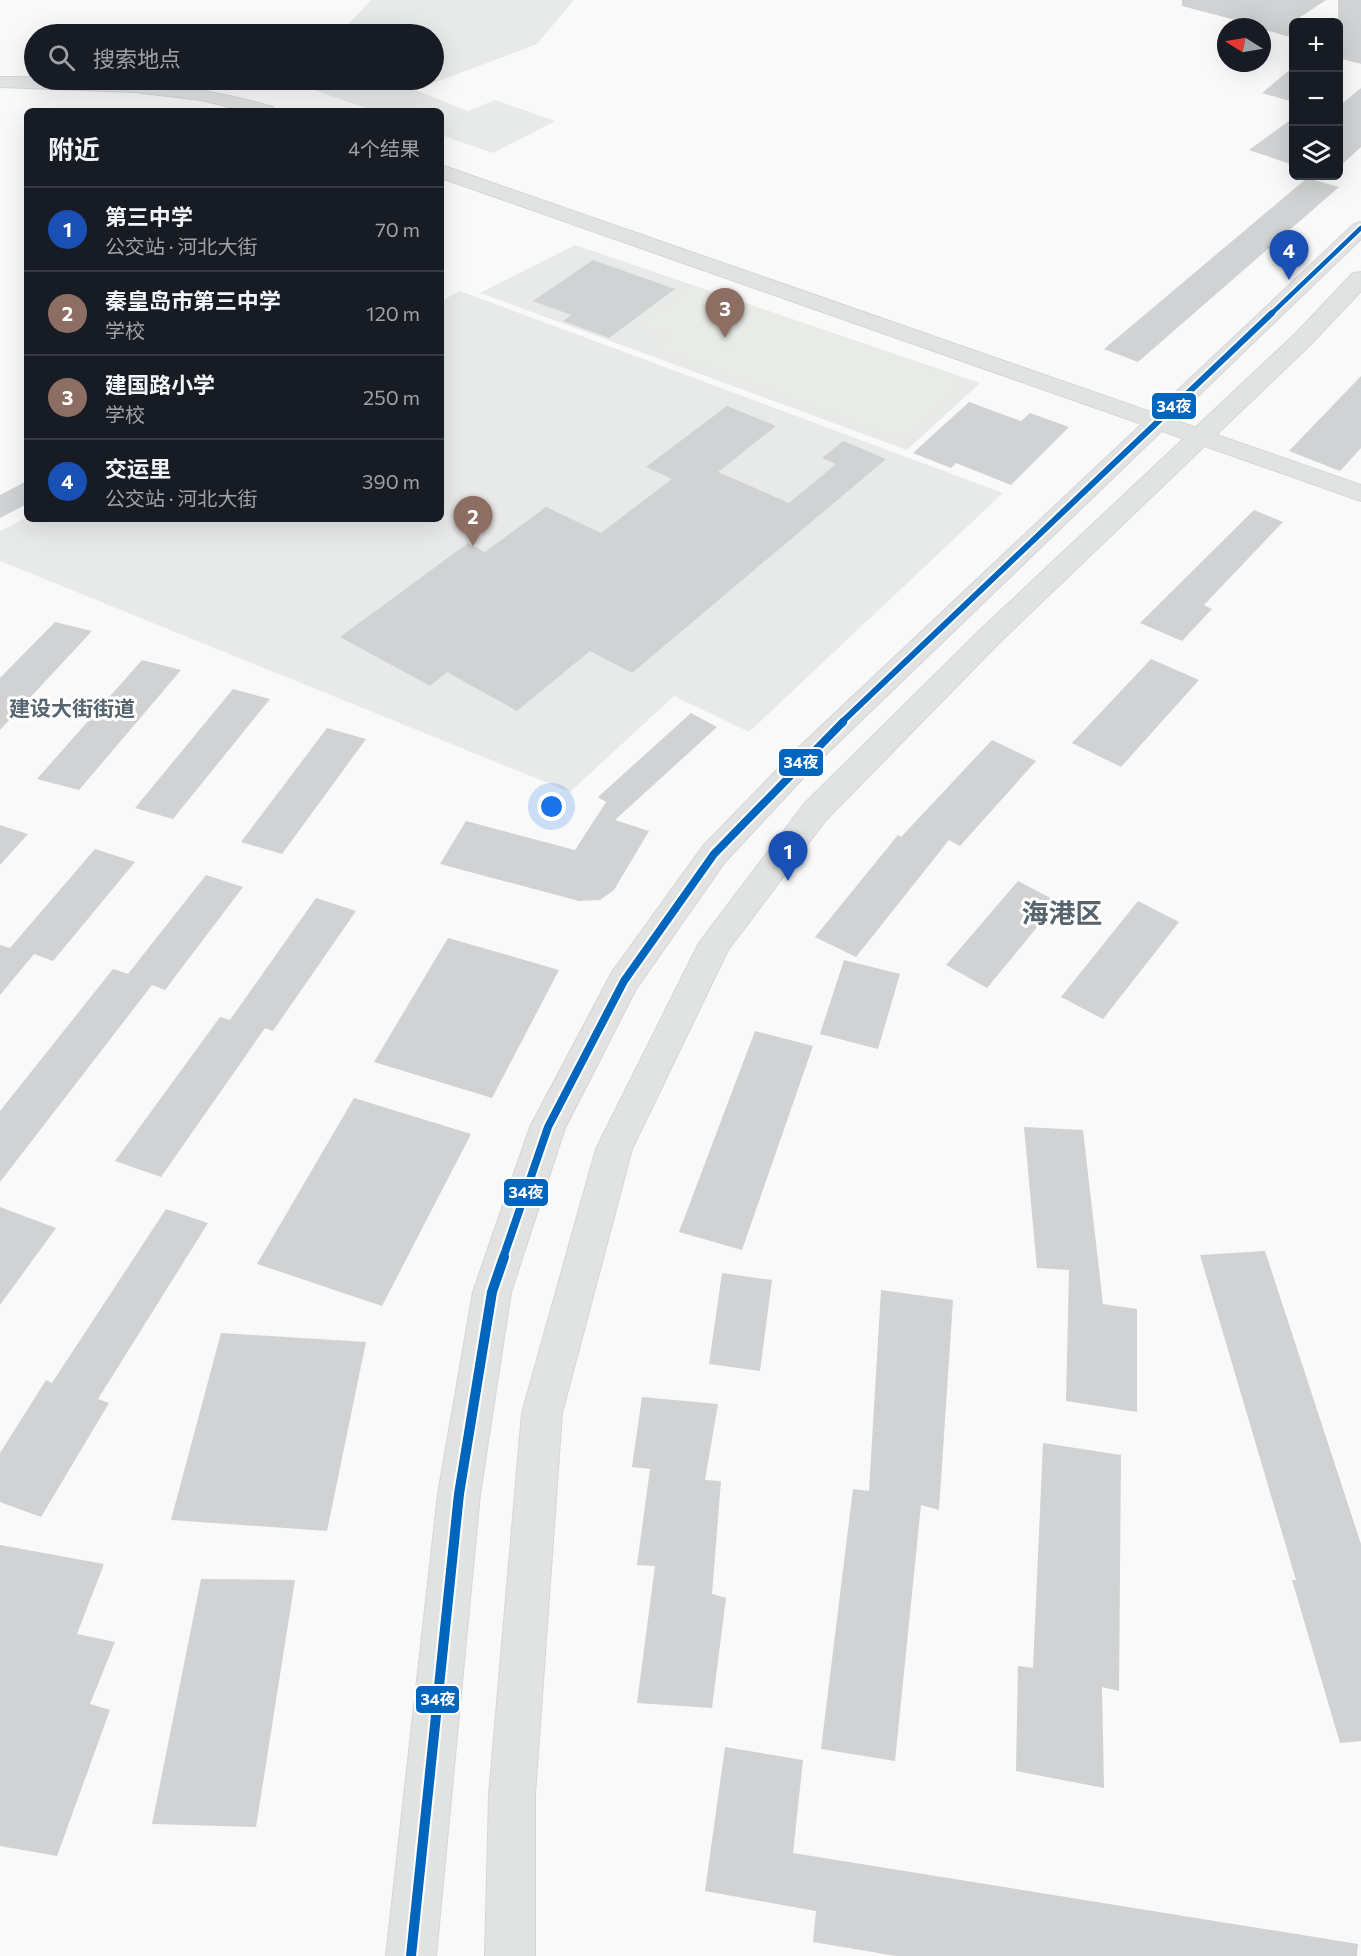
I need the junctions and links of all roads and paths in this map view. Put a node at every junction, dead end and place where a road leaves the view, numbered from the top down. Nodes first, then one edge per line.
1 (0, 81) edge
2 (24, 82) edge
3 (172, 90) edge
4 (258, 108) edge
5 (446, 172) edge
6 (1361, 228) edge
7 (1361, 278) edge
8 (1158, 422) junction
9 (1198, 437) junction
10 (1361, 493) edge
11 (411, 1956) edge
12 (510, 1956) edge

1 - 2 main road
3 - 4 main road
5 - 8 main road
6 - 8 main road
7 - 9 main road
8 - 9 main road
8 - 11 main road
9 - 10 main road
9 - 12 main road

